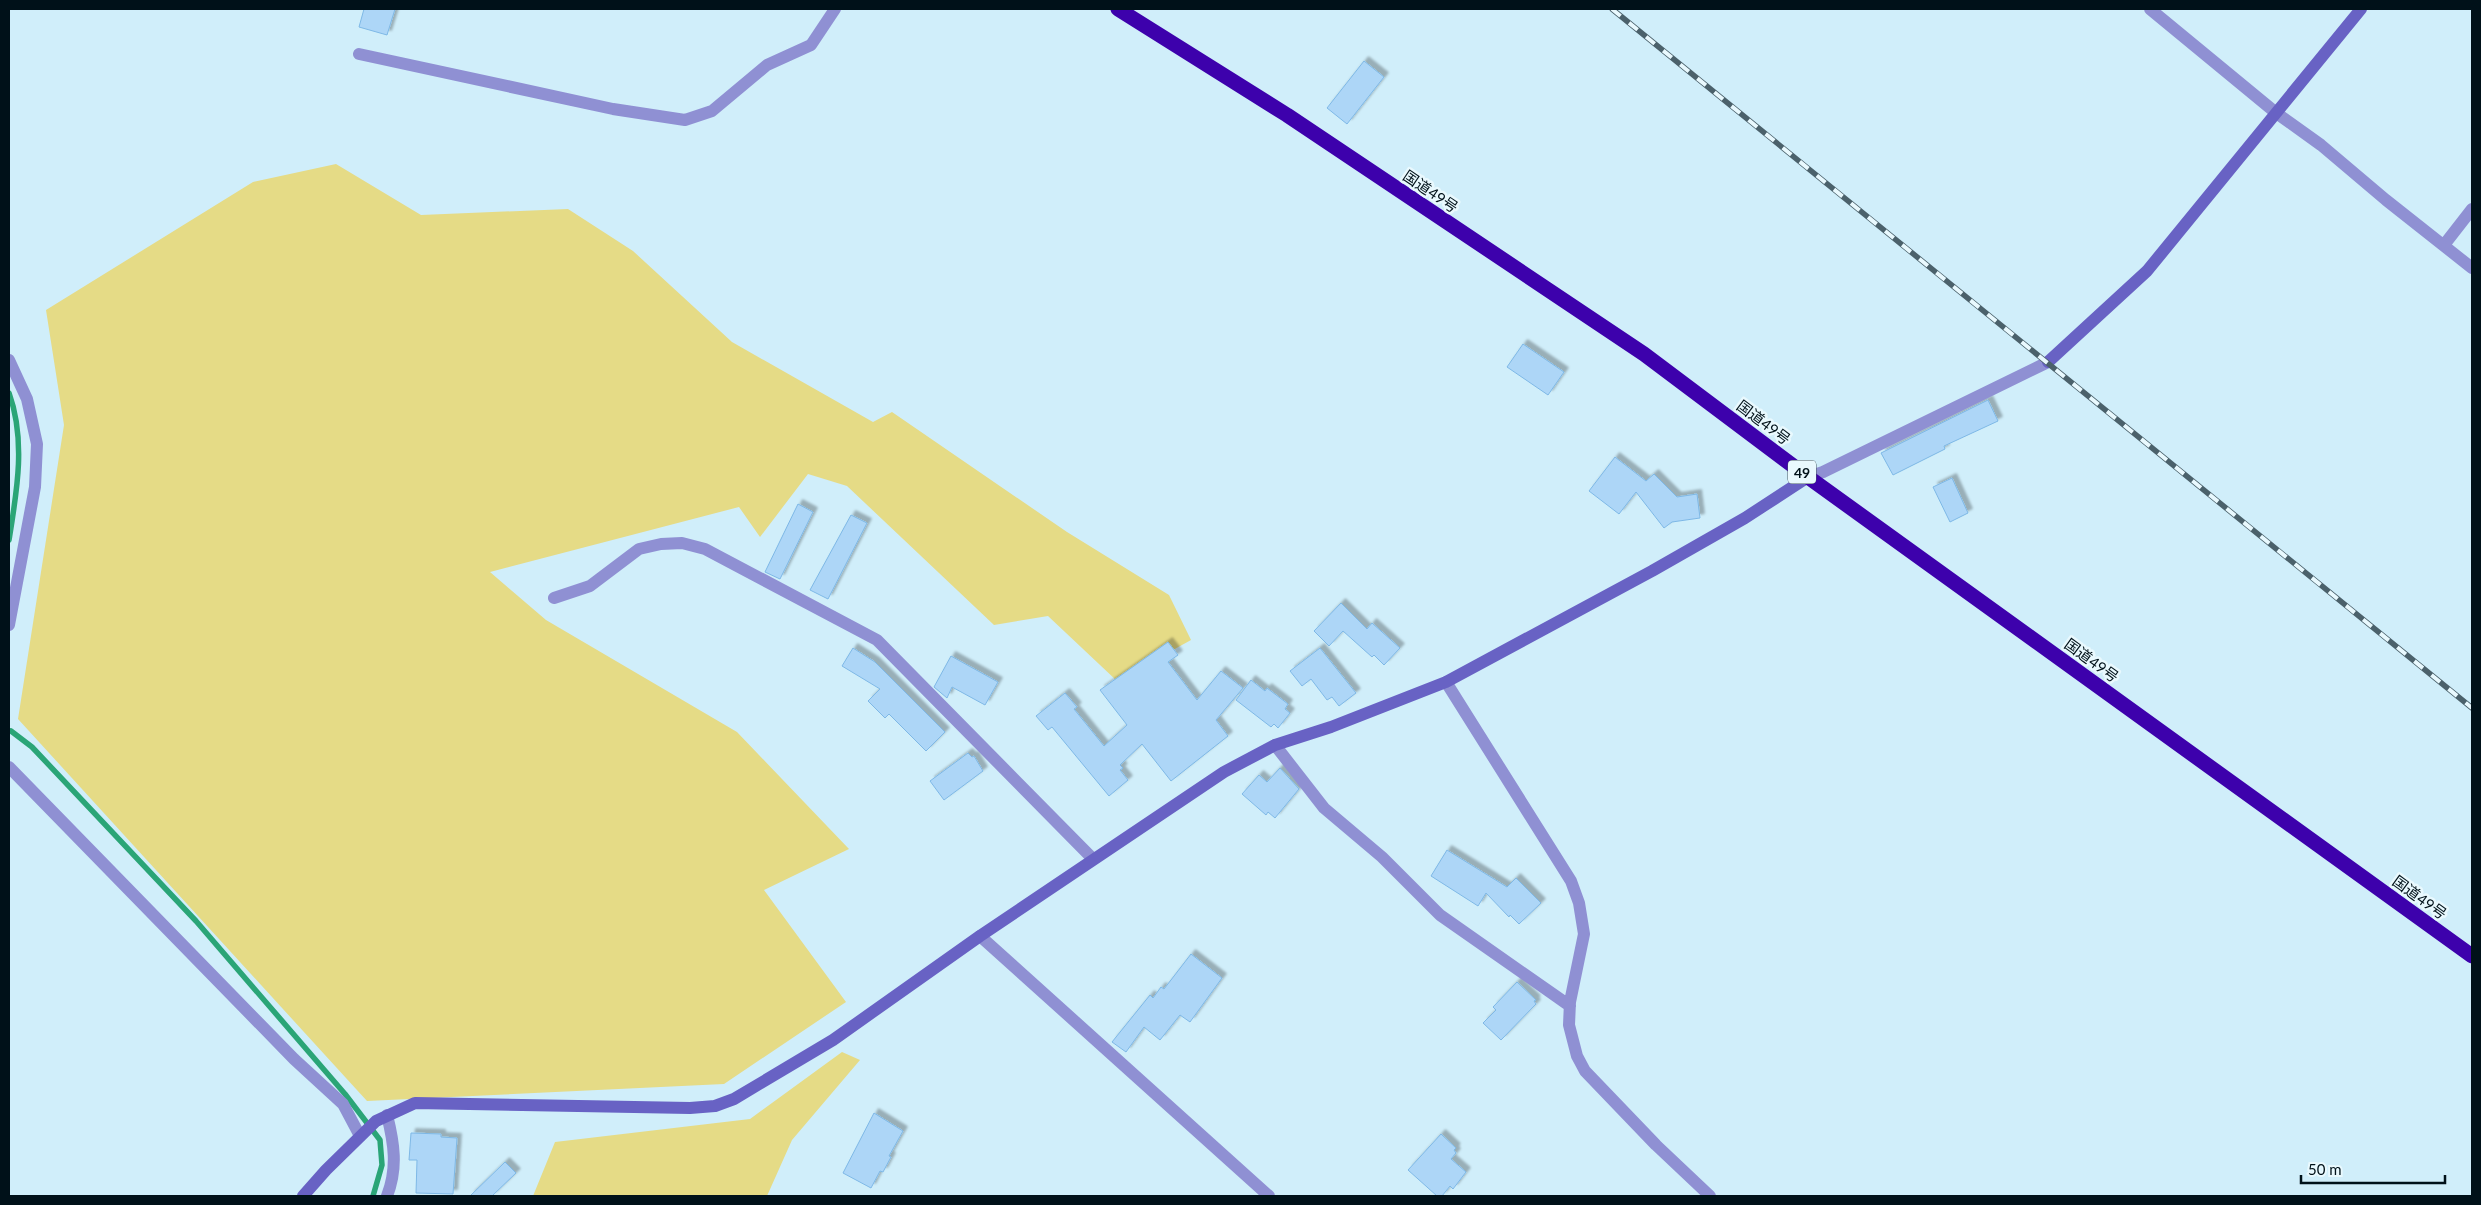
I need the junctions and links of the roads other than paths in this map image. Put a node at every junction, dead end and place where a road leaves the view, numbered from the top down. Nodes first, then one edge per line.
1 (835, 9) edge
2 (1118, 9) edge
3 (2150, 9) edge
4 (2361, 9) edge
5 (359, 54) dead end
6 (2275, 112) junction
7 (2472, 209) edge
8 (2444, 244) junction
9 (2472, 268) edge
10 (9, 360) edge
11 (1808, 477) junction
12 (554, 598) dead end
13 (9, 625) edge
14 (1446, 682) junction
15 (1275, 745) junction
16 (9, 767) edge
17 (1093, 859) junction
18 (980, 936) junction
19 (2472, 956) edge
20 (1570, 1006) junction
21 (387, 1115) junction
22 (360, 1136) junction
23 (303, 1196) edge
24 (387, 1196) edge
25 (1269, 1196) edge
26 (1710, 1196) edge

1 - 5 street
2 - 11 highway, 国道49号 / 49
3 - 6 street
4 - 6 street
6 - 8 street
6 - 11 street
7 - 8 street
8 - 9 street
10 - 13 street
11 - 14 street
11 - 19 highway, 国道49号 / 49
12 - 17 street
14 - 15 street
14 - 20 street
15 - 17 street
15 - 20 street
16 - 22 street
17 - 18 street
18 - 21 street
18 - 25 street
20 - 26 street
21 - 22 street
21 - 24 street
22 - 23 street

